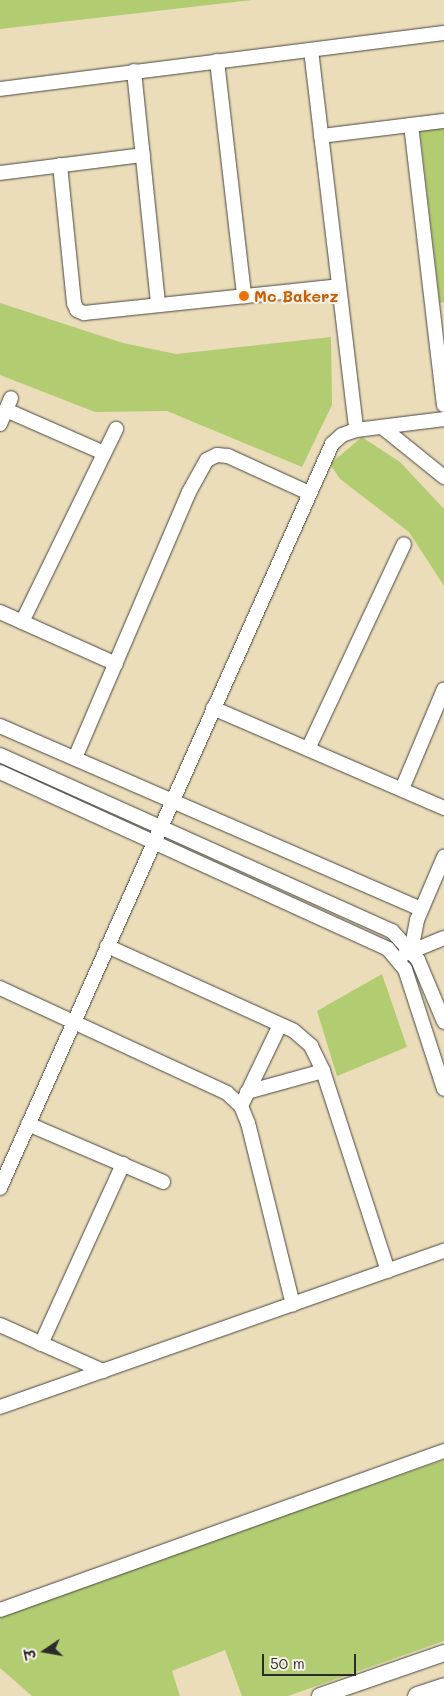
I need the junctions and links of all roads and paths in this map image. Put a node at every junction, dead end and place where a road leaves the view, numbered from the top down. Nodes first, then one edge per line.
1 (444, 33) edge
2 (311, 50) junction
3 (217, 61) junction
4 (134, 71) junction
5 (0, 89) edge
6 (444, 121) edge
7 (411, 125) junction
8 (321, 136) junction
9 (143, 155) junction
10 (60, 165) junction
11 (0, 173) edge
12 (339, 286) junction
13 (244, 296) junction
14 (158, 304) junction
15 (438, 308) edge
16 (444, 405) edge
17 (444, 419) edge
18 (0, 424) edge
19 (382, 427) junction
20 (116, 430) dead end
21 (356, 430) junction
22 (104, 453) junction
23 (444, 478) edge
24 (309, 493) junction
25 (404, 544) dead end
26 (0, 612) edge
27 (22, 622) junction
28 (116, 664) junction
29 (444, 689) edge
30 (213, 708) junction
31 (0, 726) edge
32 (308, 749) junction
33 (0, 755) edge
34 (74, 758) junction
35 (0, 772) edge
36 (65, 784) junction
37 (402, 789) junction
38 (58, 798) junction
39 (172, 802) junction
40 (444, 808) edge
41 (161, 826) junction
42 (154, 841) junction
43 (444, 857) edge
44 (421, 909) junction
45 (444, 938) edge
46 (107, 946) junction
47 (411, 951) junction
48 (396, 958) junction
49 (0, 988) edge
50 (74, 1020) junction
51 (444, 1022) edge
52 (280, 1024) junction
53 (323, 1071) junction
54 (444, 1088) edge
55 (248, 1092) junction
56 (241, 1106) junction
57 (28, 1124) junction
58 (123, 1164) junction
59 (163, 1182) dead end
60 (0, 1188) edge
61 (444, 1251) edge
62 (388, 1271) junction
63 (293, 1306) junction
64 (0, 1325) edge
65 (41, 1344) junction
66 (103, 1371) junction
67 (0, 1407) edge
68 (444, 1451) edge
69 (0, 1610) edge
70 (444, 1653) edge
71 (444, 1686) edge
72 (320, 1696) edge
73 (417, 1696) edge

1 - 2 street
2 - 3 street
2 - 8 street
3 - 4 street
3 - 13 street
4 - 5 street
4 - 9 street
6 - 7 street
7 - 8 street
7 - 15 street
8 - 12 street
9 - 10 street
9 - 14 street
10 - 11 street
10 - 14 street
12 - 13 street
12 - 21 street
13 - 14 street
15 - 16 street
17 - 19 street
18 - 22 street
19 - 21 street
19 - 23 street
20 - 22 street
21 - 24 street
22 - 27 street
24 - 28 street
24 - 30 street
25 - 32 street
26 - 27 street
27 - 28 street
28 - 34 street
29 - 37 street
30 - 32 street
30 - 39 street
31 - 34 street
32 - 37 street
33 - 36 street
34 - 39 street
35 - 38 street
36 - 38 street
36 - 41 street
37 - 40 street
38 - 42 street
39 - 41 street
39 - 44 street
41 - 42 street
41 - 47 street
42 - 46 street
42 - 48 street
43 - 44 street
44 - 47 street
45 - 47 street
46 - 50 street
46 - 52 street
47 - 48 street
47 - 51 street
48 - 54 street
49 - 50 street
50 - 56 street
50 - 57 street
52 - 53 street
52 - 55 street
53 - 55 street
53 - 62 street
55 - 56 street
56 - 63 street
57 - 58 street
57 - 60 street
58 - 59 street
58 - 65 street
61 - 62 street
62 - 63 street
63 - 66 street
64 - 65 street
65 - 66 street
66 - 67 street
68 - 69 street
70 - 72 main road
71 - 73 highway

